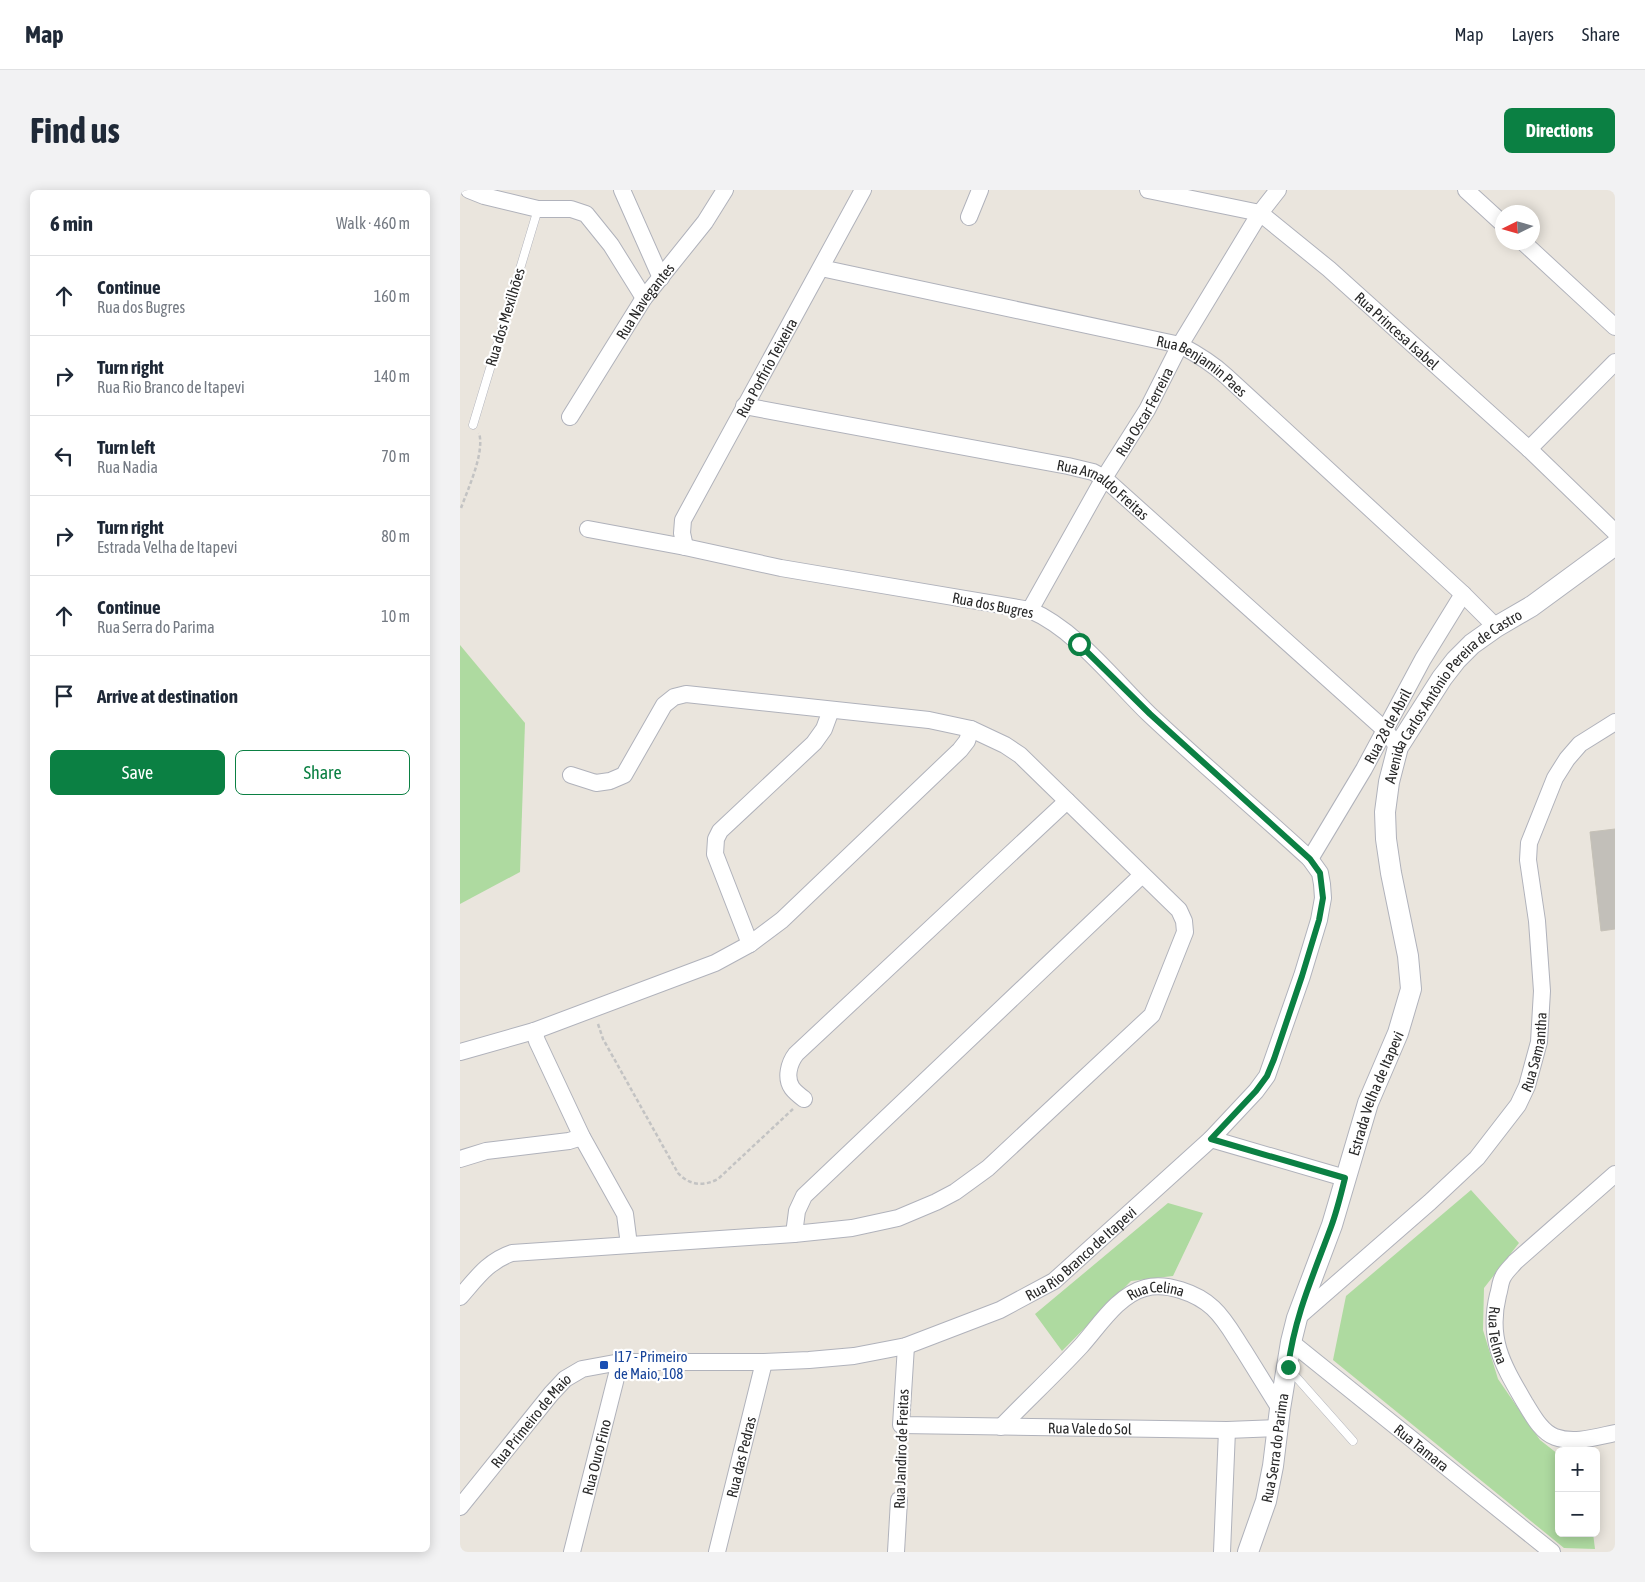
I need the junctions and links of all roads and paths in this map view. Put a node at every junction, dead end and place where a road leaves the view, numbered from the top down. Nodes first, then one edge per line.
1 (469, 190) edge
2 (622, 190) edge
3 (725, 190) edge
4 (863, 190) edge
5 (980, 190) edge
6 (1148, 190) edge
7 (1278, 190) edge
8 (1466, 190) edge
9 (538, 209) junction
10 (1260, 213) junction
11 (970, 217) dead end
12 (1495, 217) edge
13 (1532, 250) edge
14 (821, 268) junction
15 (661, 278) junction
16 (644, 298) junction
17 (1615, 327) edge
18 (1180, 345) junction
19 (1615, 362) edge
20 (744, 406) junction
21 (570, 417) dead end
22 (473, 425) joint
23 (1529, 449) junction
24 (1104, 478) junction
25 (461, 508) edge
26 (588, 529) dead end
27 (1615, 532) edge
28 (1615, 545) edge
29 (685, 547) junction
30 (1462, 594) junction
31 (1030, 610) junction
32 (1496, 627) junction
33 (831, 710) junction
34 (1615, 722) edge
35 (971, 729) junction
36 (1384, 729) junction
37 (1398, 747) junction
38 (571, 775) dead end
39 (1067, 801) junction
40 (1310, 859) junction
41 (1142, 875) junction
42 (1398, 899) joint
43 (750, 944) junction
44 (593, 1010) junction
45 (534, 1031) junction
46 (460, 1052) edge
47 (804, 1099) joint
48 (582, 1137) junction
49 (1211, 1139) junction
50 (460, 1158) edge
51 (1615, 1174) edge
52 (1345, 1178) junction
53 (794, 1234) junction
54 (628, 1245) junction
55 (460, 1298) edge
56 (1297, 1318) junction
57 (1291, 1342) junction
58 (906, 1346) junction
59 (620, 1362) junction
60 (764, 1362) junction
61 (1288, 1367) junction
62 (1279, 1418) junction
63 (901, 1425) junction
64 (1001, 1427) junction
65 (1227, 1430) junction
66 (1615, 1433) edge
67 (1353, 1441) dead end
68 (899, 1500) joint
69 (460, 1507) edge
70 (572, 1552) edge
71 (718, 1552) edge
72 (896, 1552) edge
73 (1222, 1552) edge
74 (1248, 1552) edge
75 (1552, 1552) edge

1 - 9 street
2 - 15 street
3 - 15 street, Rua Navegantes
4 - 14 street, Rua Porfirio Teixeira
5 - 11 street
6 - 10 street, Rua Princesa Isabel
7 - 10 street, Rua Oscar Ferreira
8 - 12 street
9 - 16 street
9 - 22 lane, Rua dos Mexilhões
10 - 18 street, Rua Oscar Ferreira
10 - 23 street, Rua Princesa Isabel
13 - 17 street
14 - 18 street, Rua Benjamin Paes
14 - 20 street, Rua Porfirio Teixeira
15 - 16 street, Rua Navegantes
16 - 21 street, Rua Navegantes
18 - 24 street, Rua Oscar Ferreira
18 - 30 street, Rua Benjamin Paes
19 - 23 street
20 - 24 street, Rua Arnaldo Freitas
20 - 29 street, Rua Porfirio Teixeira
22 - 25 path
23 - 27 street, Rua Princesa Isabel
24 - 31 street, Rua Oscar Ferreira
24 - 36 street, Rua Arnaldo Freitas
26 - 29 street, Rua dos Bugres
28 - 32 street, Avenida Carlos Antônio Pereira de Castro
29 - 31 street, Rua dos Bugres
30 - 32 street, Rua Benjamin Paes
30 - 36 street, Rua 28 de Abril
31 - 40 street, Rua dos Bugres
32 - 37 street, Avenida Carlos Antônio Pereira de Castro
33 - 35 street
33 - 38 street
33 - 43 street
34 - 56 street, Rua Samantha
35 - 39 street
35 - 43 street
36 - 37 street, Rua Arnaldo Freitas
36 - 40 street, Rua 28 de Abril
37 - 42 street, Avenida Carlos Antônio Pereira de Castro
39 - 41 street
39 - 47 street
40 - 49 street, Rua Rio Branco de Itapevi
41 - 53 street
41 - 53 street
42 - 52 street, Estrada Velha de Itapevi
43 - 44 street
44 - 45 street
44 - 47 path
45 - 46 street
45 - 48 street
48 - 50 street
48 - 54 street
49 - 52 street
49 - 58 street, Rua Rio Branco de Itapevi
51 - 66 street, Rua Telma
52 - 56 street, Estrada Velha de Itapevi
53 - 54 street
54 - 55 street
56 - 57 street, Estrada Velha de Itapevi
57 - 61 street, Rua Serra do Parima
57 - 75 street, Rua Tamara
58 - 60 street, Rua Rio Branco de Itapevi
58 - 63 street, Rua Jandiro de Freitas
59 - 60 street, Rua Rio Branco de Itapevi
59 - 69 street, Rua Primeiro de Maio
59 - 70 street, Rua Ouro Fino
60 - 71 street, Rua das Pedras
61 - 62 street, Rua Serra do Parima
61 - 67 lane
62 - 64 street, Rua Celina
62 - 65 street, Rua Vale do Sol
62 - 74 street, Rua Serra do Parima
63 - 64 street, Rua Vale do Sol
63 - 68 path, Rua Jandiro de Freitas
64 - 65 street, Rua Vale do Sol
65 - 73 street
68 - 72 street, Rua Jandiro de Freitas

